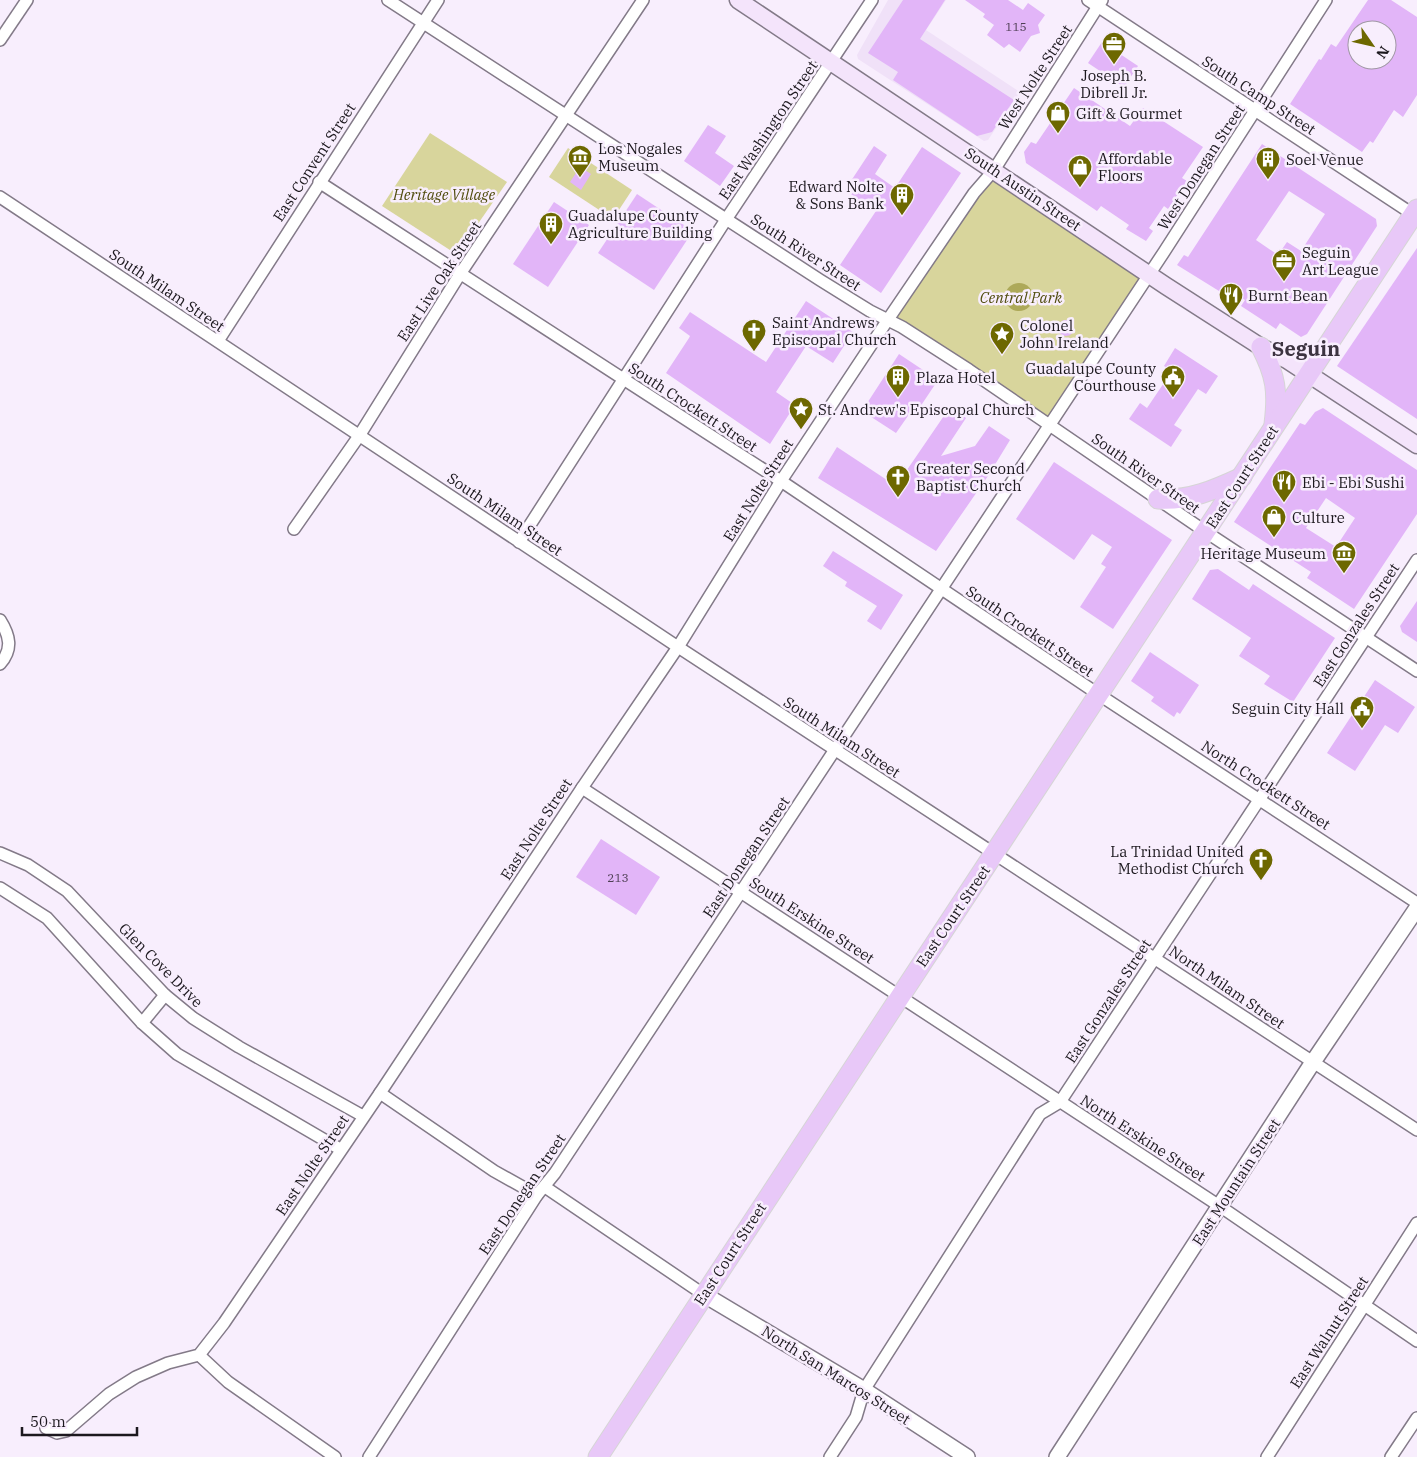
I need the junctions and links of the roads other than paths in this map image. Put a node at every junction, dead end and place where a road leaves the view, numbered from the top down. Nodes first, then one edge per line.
1 (27, 0) edge
2 (388, 0) edge
3 (438, 0) edge
4 (643, 0) edge
5 (738, 0) edge
6 (872, 0) edge
7 (1326, 0) edge
8 (1096, 2) edge
9 (423, 23) junction
10 (0, 40) edge
11 (832, 62) junction
12 (1256, 110) junction
13 (566, 115) junction
14 (994, 170) junction
15 (319, 182) junction
16 (0, 197) edge
17 (1416, 214) edge
18 (727, 218) junction
19 (460, 274) junction
20 (1149, 274) junction
21 (887, 321) junction
22 (218, 341) junction
23 (1261, 347) junction
24 (1310, 375) junction
25 (622, 380) junction
26 (1050, 425) junction
27 (1274, 429) junction
28 (359, 436) junction
29 (1417, 445) edge
30 (1243, 476) junction
31 (781, 481) junction
32 (1158, 500) junction
33 (294, 529) dead end
34 (1206, 532) junction
35 (519, 542) junction
36 (1417, 560) edge
37 (941, 590) junction
38 (0, 620) edge
39 (1366, 638) junction
40 (678, 647) junction
41 (0, 664) edge
42 (1417, 671) edge
43 (1098, 694) junction
44 (835, 751) junction
45 (582, 788) junction
46 (1260, 798) junction
47 (0, 853) edge
48 (994, 854) junction
49 (0, 888) edge
50 (740, 891) junction
51 (1417, 903) edge
52 (1417, 908) edge
53 (1155, 957) junction
54 (165, 994) junction
55 (900, 995) junction
56 (142, 1023) junction
57 (1314, 1062) junction
58 (380, 1093) junction
59 (1060, 1102) junction
60 (364, 1116) junction
61 (1417, 1130) edge
62 (340, 1149) junction
63 (541, 1191) junction
64 (1221, 1207) junction
65 (1417, 1222) edge
66 (703, 1294) junction
67 (1364, 1306) junction
68 (1417, 1340) edge
69 (200, 1354) junction
70 (864, 1390) junction
71 (1417, 1418) edge
72 (46, 1428) dead end
73 (335, 1457) edge
74 (369, 1457) edge
75 (598, 1457) edge
76 (830, 1457) edge
77 (967, 1457) edge
78 (1057, 1457) edge
79 (1267, 1457) edge
80 (1391, 1457) edge

1 - 10 street
2 - 9 street, South River Street
3 - 9 street, East Convent Street
4 - 13 street, East Live Oak Street
5 - 11 main road, South Austin Street
6 - 11 street, East Washington Street
7 - 12 street, West Donegan Street
8 - 12 street, South Camp Street
8 - 14 street, West Nolte Street
9 - 13 street, South River Street
9 - 15 street, East Convent Street
11 - 14 main road, South Austin Street
11 - 18 street, East Washington Street
12 - 17 street, South Camp Street
12 - 20 street, West Donegan Street
13 - 18 street, South River Street
13 - 19 street, East Live Oak Street
14 - 20 main road, South Austin Street
14 - 21 street, East Nolte Street
15 - 19 street, South Crockett Street
15 - 22 street, East Convent Street
16 - 22 street, South Milam Street
17 - 24 main road, East Court Street
18 - 21 street, South River Street
18 - 25 street, East Washington Street
19 - 25 street, South Crockett Street
19 - 28 street, East Live Oak Street
20 - 23 main road, South Austin Street
20 - 26 street, East Donegan Street
21 - 26 street, South River Street
21 - 31 street, East Nolte Street
22 - 28 street, South Milam Street
23 - 24 main road, South Austin Street
23 - 27 main road
24 - 27 main road, East Court Street
24 - 29 main road, South Austin Street
25 - 31 street, South Crockett Street
25 - 35 street, East Washington Street
26 - 32 street, South River Street
26 - 37 street, East Donegan Street
27 - 30 main road, East Court Street
28 - 33 street, East Live Oak Street
28 - 35 street, South Milam Street
30 - 32 main road
30 - 34 main road, East Court Street
31 - 37 street, South Crockett Street
31 - 40 street, East Nolte Street
32 - 34 street, South River Street
34 - 39 street, South River Street
34 - 43 main road, East Court Street
35 - 40 street, South Milam Street
36 - 39 street, East Gonzales Street
37 - 43 street, South Crockett Street
37 - 44 street, East Donegan Street
38 - 41 street
39 - 42 street, South River Street
39 - 46 street, East Gonzales Street
40 - 44 street, South Milam Street
40 - 45 street, East Nolte Street
43 - 46 street, North Crockett Street
43 - 48 main road, East Court Street
44 - 48 street, South Milam Street
44 - 50 street, East Donegan Street
45 - 50 street, South Erskine Street
45 - 58 street, East Nolte Street
46 - 51 street, North Crockett Street
46 - 53 street, East Gonzales Street
47 - 54 street, Glen Cove Drive
48 - 53 street, North Milam Street
48 - 55 main road, East Court Street
49 - 56 street
50 - 55 street, South Erskine Street
50 - 63 street, East Donegan Street
52 - 57 street, East Mountain Street
53 - 57 street, North Milam Street
53 - 59 street, East Gonzales Street
54 - 56 street
54 - 60 street, Glen Cove Drive
55 - 59 street, North Erskine Street
55 - 66 main road, East Court Street
56 - 62 street
57 - 61 street, North Milam Street
57 - 64 street, East Mountain Street
58 - 60 street, East Nolte Street
58 - 63 street
59 - 64 street, North Erskine Street
59 - 70 street, East Gonzales Street
60 - 62 street, East Nolte Street
62 - 69 street, East Nolte Street
63 - 66 street
63 - 74 street, East Donegan Street
64 - 67 street, North Erskine Street
64 - 78 street, East Mountain Street
65 - 67 street, East Walnut Street
66 - 70 street, North San Marcos Street
66 - 75 main road, East Court Street
67 - 68 street, North Erskine Street
67 - 79 street, East Walnut Street
69 - 72 street
69 - 73 street
70 - 76 street, East Gonzales Street
70 - 77 street, North San Marcos Street
71 - 80 street

